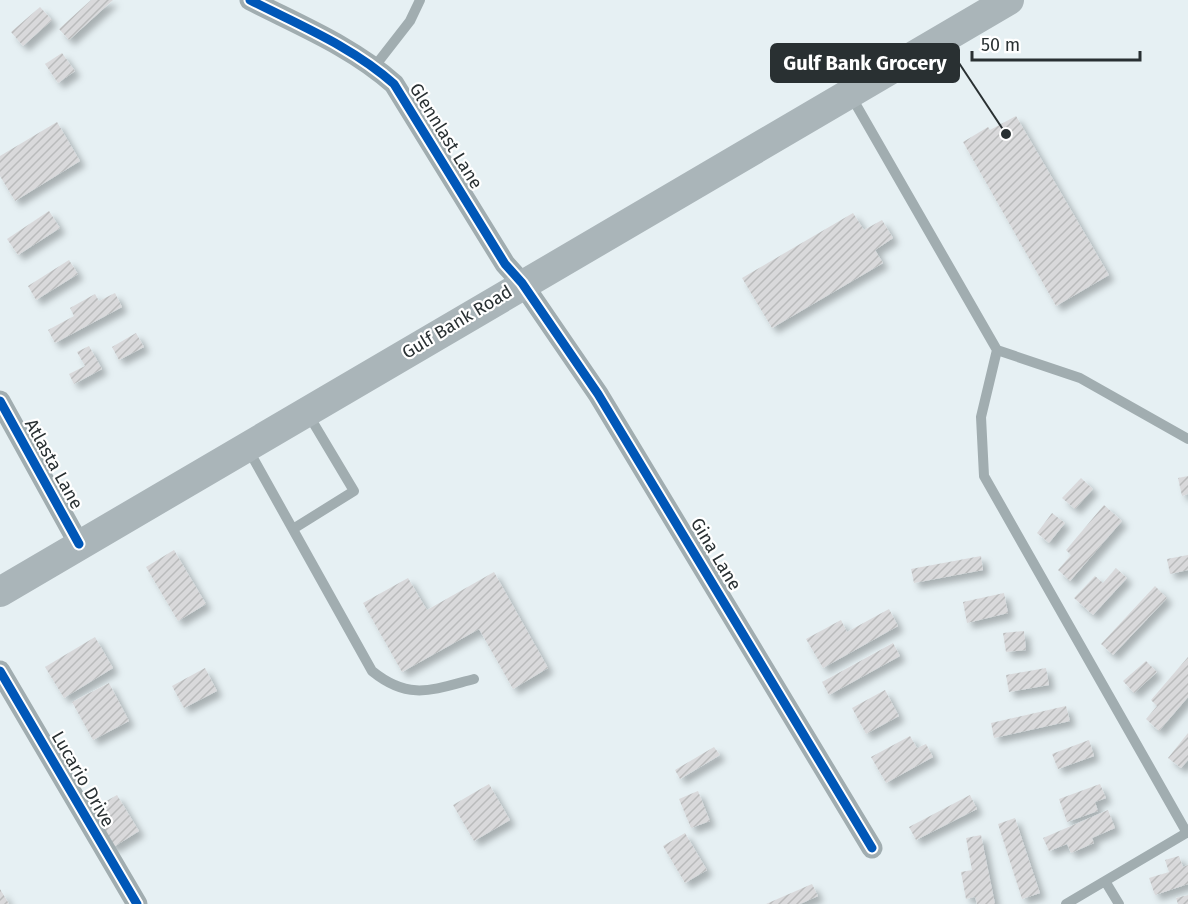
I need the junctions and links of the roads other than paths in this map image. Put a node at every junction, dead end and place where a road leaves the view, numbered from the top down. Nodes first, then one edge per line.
1 (250, 0) edge
2 (420, 0) edge
3 (992, 7) edge
4 (375, 66) junction
5 (849, 93) junction
6 (522, 283) junction
7 (998, 350) junction
8 (0, 400) edge
9 (306, 411) junction
10 (1188, 440) edge
11 (246, 446) junction
12 (292, 529) junction
13 (79, 544) junction
14 (0, 592) edge
15 (0, 671) edge
16 (474, 679) dead end
17 (1187, 832) edge
18 (872, 848) dead end
19 (1105, 881) junction
20 (137, 904) edge
21 (1066, 904) edge
22 (1119, 904) edge

1 - 4 street, Glennlast Lane
2 - 4 lane
3 - 5 main road, Gulf Bank Road
4 - 6 street, Glennlast Lane
5 - 6 main road, Gulf Bank Road
5 - 7 lane
6 - 9 main road, Gulf Bank Road
6 - 18 street, Gina Lane
7 - 10 lane
7 - 17 lane
8 - 13 street, Atlasta Lane
9 - 11 main road, Gulf Bank Road
9 - 12 lane
11 - 12 lane
11 - 13 main road, Gulf Bank Road
12 - 16 lane
13 - 14 main road, Gulf Bank Road
15 - 20 street, Lucario Drive
17 - 19 lane
19 - 21 lane
19 - 22 lane

